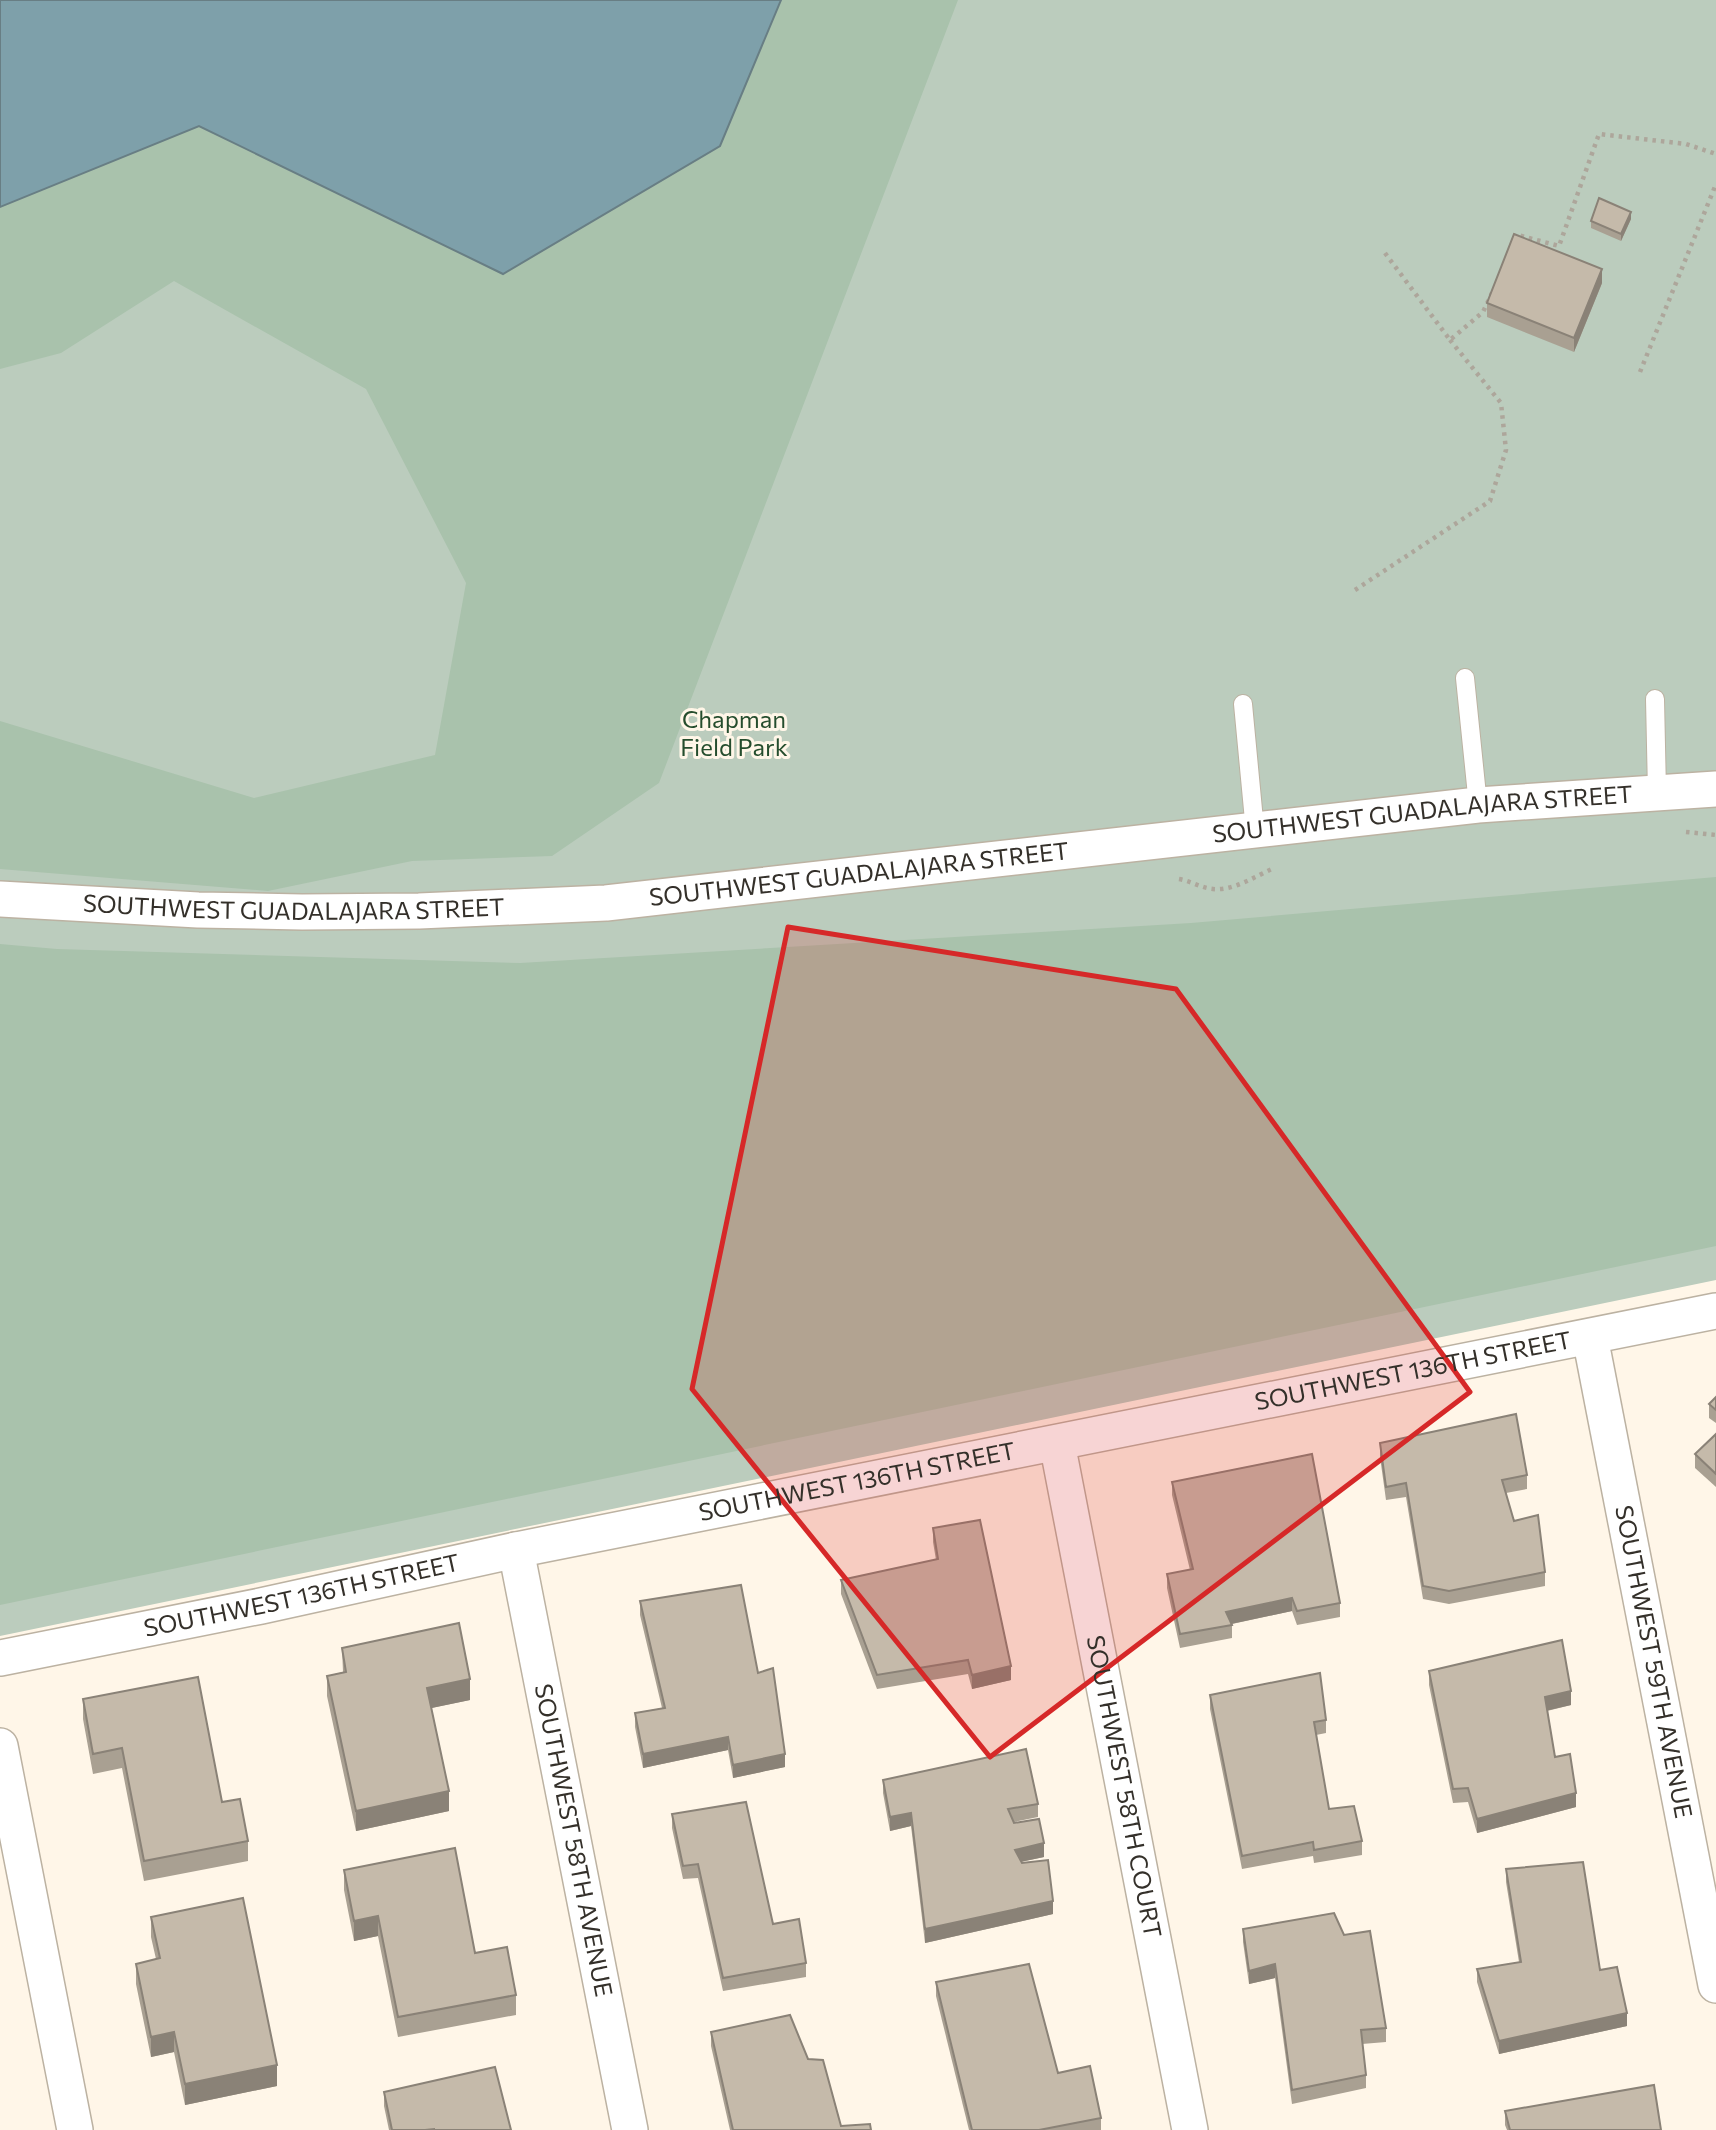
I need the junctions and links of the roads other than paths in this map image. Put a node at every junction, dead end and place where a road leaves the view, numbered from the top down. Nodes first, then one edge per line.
1 (1465, 678) dead end
2 (1655, 699) dead end
3 (1243, 705) dead end
4 (1716, 789) edge
5 (1657, 792) junction
6 (1478, 805) junction
7 (1255, 831) junction
8 (0, 899) edge
9 (1716, 1311) edge
10 (1590, 1337) junction
11 (1056, 1443) junction
12 (516, 1550) junction
13 (0, 1658) edge
14 (0, 1746) edge
15 (1715, 1976) edge
16 (75, 2130) edge
17 (630, 2130) edge
18 (1190, 2130) edge

1 - 6 lane
2 - 5 lane
3 - 7 lane
4 - 5 street, SOUTHWEST GUADALAJARA STREET
5 - 6 street, SOUTHWEST GUADALAJARA STREET
6 - 7 street, SOUTHWEST GUADALAJARA STREET
7 - 8 street, SOUTHWEST GUADALAJARA STREET
9 - 10 street, SOUTHWEST 136TH STREET
10 - 11 street, SOUTHWEST 136TH STREET
10 - 15 street, SOUTHWEST 59TH AVENUE
11 - 12 street, SOUTHWEST 136TH STREET
11 - 18 street, SOUTHWEST 58TH COURT
12 - 13 street, SOUTHWEST 136TH STREET
12 - 17 street, SOUTHWEST 58TH AVENUE
14 - 16 street

